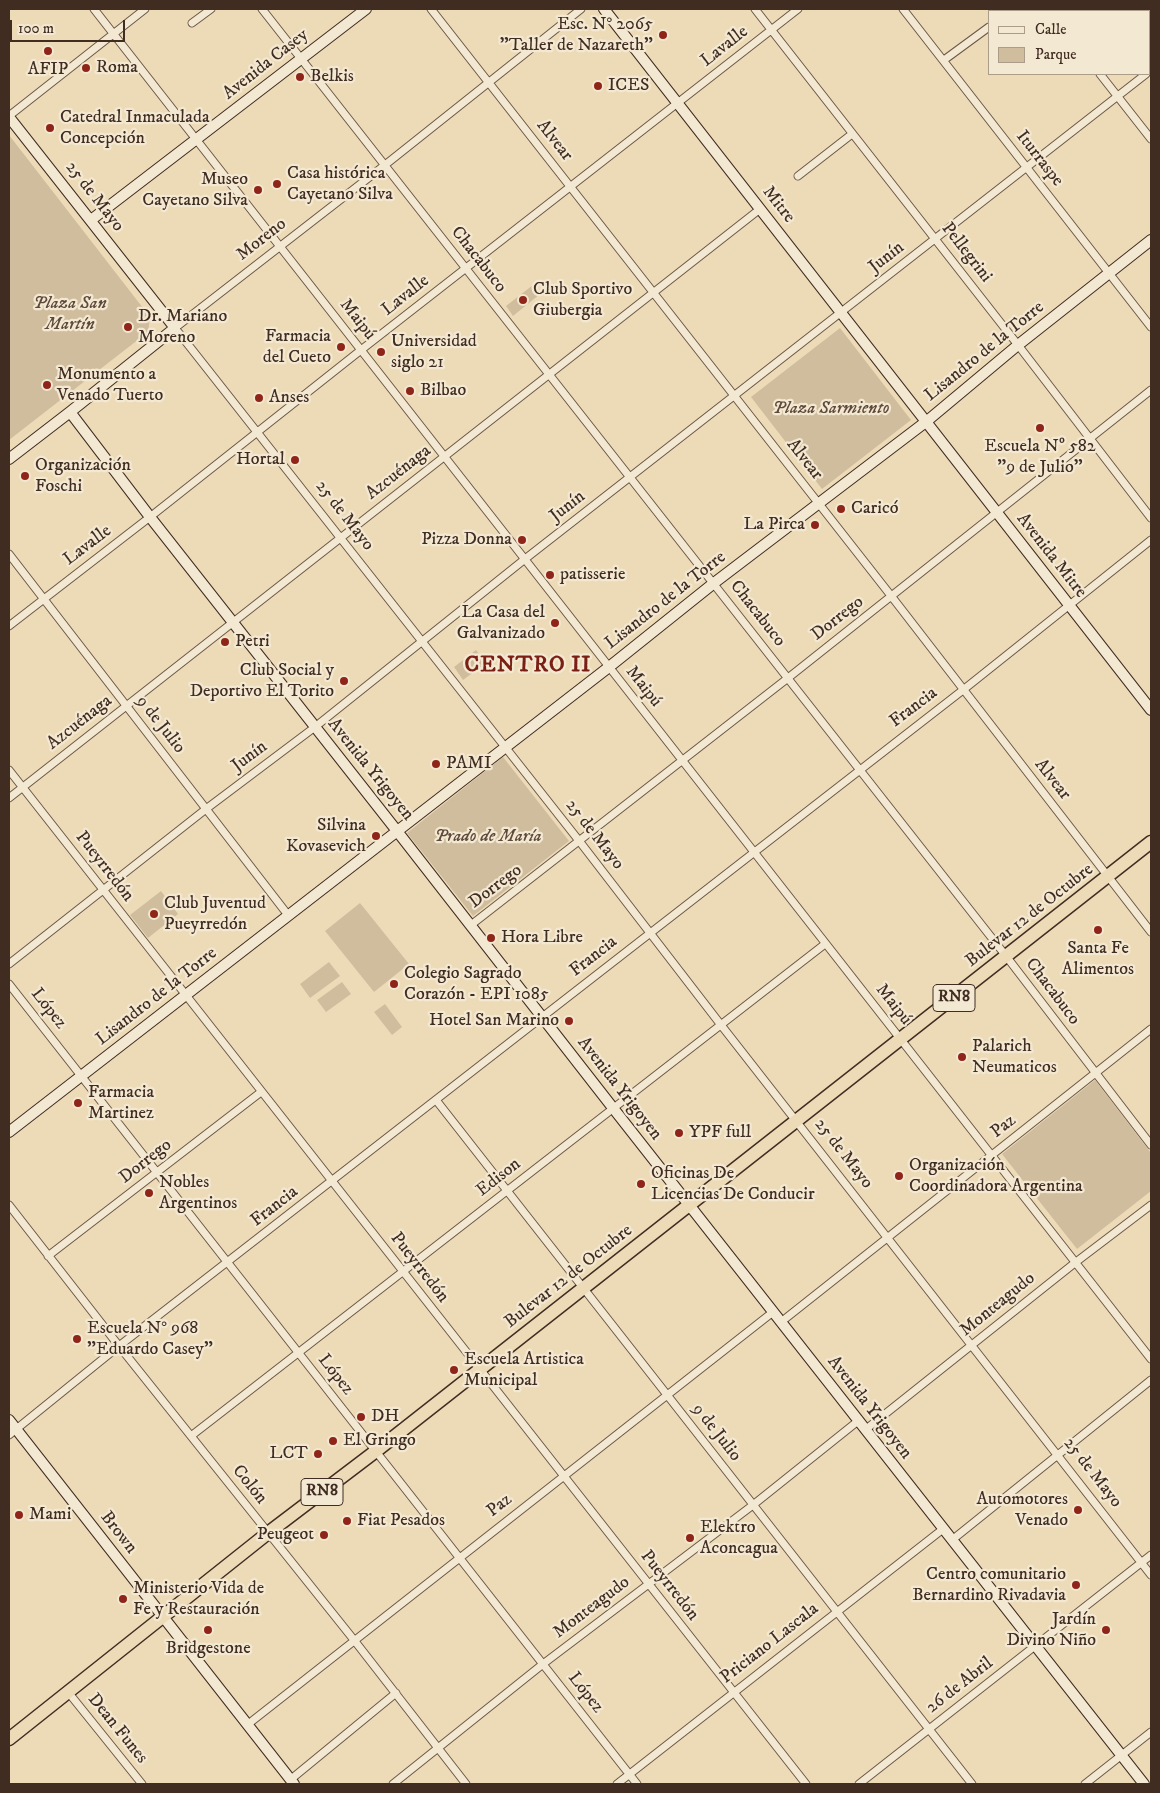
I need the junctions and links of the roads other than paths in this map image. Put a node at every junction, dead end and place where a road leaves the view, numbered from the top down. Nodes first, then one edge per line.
1 (94, 9) edge
2 (146, 9) edge
3 (211, 9) edge
4 (262, 9) edge
5 (366, 9) edge
6 (431, 9) edge
7 (581, 9) edge
8 (604, 9) edge
9 (755, 9) edge
10 (798, 9) edge
11 (903, 9) edge
12 (192, 23) dead end
13 (988, 28) edge
14 (772, 30) junction
15 (114, 34) junction
16 (301, 59) junction
17 (944, 60) junction
18 (1101, 75) edge
19 (1145, 75) edge
20 (488, 82) junction
21 (1118, 96) junction
22 (677, 103) junction
23 (9, 116) edge
24 (852, 134) junction
25 (1151, 139) edge
26 (196, 140) junction
27 (385, 165) junction
28 (1026, 168) junction
29 (798, 176) dead end
30 (571, 187) junction
31 (760, 209) junction
32 (92, 220) junction
33 (936, 239) junction
34 (1151, 240) edge
35 (281, 246) junction
36 (465, 269) junction
37 (1109, 273) junction
38 (654, 293) junction
39 (841, 312) junction
40 (1151, 327) edge
41 (175, 328) junction
42 (1018, 345) junction
43 (361, 350) junction
44 (550, 375) junction
45 (1151, 390) edge
46 (734, 396) junction
47 (70, 412) junction
48 (927, 421) junction
49 (258, 433) junction
50 (1089, 438) junction
51 (445, 457) junction
52 (9, 459) edge
53 (630, 478) junction
54 (819, 504) junction
55 (996, 513) junction
56 (150, 518) junction
57 (1151, 518) edge
58 (341, 537) junction
59 (1151, 540) edge
60 (9, 554) edge
61 (525, 559) junction
62 (714, 583) junction
63 (892, 596) junction
64 (43, 599) junction
65 (1068, 605) junction
66 (233, 623) junction
67 (9, 626) edge
68 (422, 642) junction
69 (609, 667) junction
70 (788, 678) junction
71 (963, 690) junction
72 (126, 706) junction
73 (1151, 710) edge
74 (315, 727) junction
75 (504, 747) junction
76 (682, 761) junction
77 (859, 769) junction
78 (9, 770) edge
79 (22, 788) junction
80 (9, 798) edge
81 (206, 809) junction
82 (398, 830) junction
83 (580, 842) junction
84 (1151, 842) edge
85 (754, 852) junction
86 (1108, 876) junction
87 (103, 890) junction
88 (288, 915) junction
89 (471, 925) junction
90 (1151, 932) edge
91 (650, 933) junction
92 (826, 944) junction
93 (1006, 956) junction
94 (9, 964) edge
95 (9, 984) edge
96 (185, 995) junction
97 (542, 1017) junction
98 (721, 1026) junction
99 (1151, 1029) edge
100 (901, 1039) junction
101 (1096, 1074) junction
102 (82, 1076) junction
103 (262, 1092) junction
104 (436, 1100) junction
105 (613, 1108) junction
106 (796, 1121) junction
107 (9, 1132) edge
108 (1151, 1145) edge
109 (992, 1156) junction
110 (157, 1173) junction
111 (332, 1182) junction
112 (507, 1190) junction
113 (9, 1205) edge
114 (689, 1205) junction
115 (1151, 1205) edge
116 (887, 1238) junction
117 (48, 1256) junction
118 (1076, 1262) junction
119 (228, 1263) junction
120 (404, 1272) junction
121 (584, 1288) junction
122 (773, 1312) junction
123 (781, 1322) junction
124 (972, 1345) junction
125 (120, 1346) junction
126 (299, 1353) junction
127 (1151, 1359) edge
128 (480, 1370) junction
129 (1151, 1380) edge
130 (666, 1394) junction
131 (9, 1420) edge
132 (858, 1421) junction
133 (865, 1430) junction
134 (12, 1432) edge
135 (191, 1436) junction
136 (376, 1451) junction
137 (1057, 1455) junction
138 (562, 1476) junction
139 (753, 1505) junction
140 (943, 1529) junction
141 (268, 1533) junction
142 (952, 1540) junction
143 (1151, 1555) edge
144 (459, 1558) junction
145 (1141, 1563) junction
146 (1151, 1575) edge
147 (649, 1584) junction
148 (837, 1612) junction
149 (164, 1618) junction
150 (354, 1640) junction
151 (1035, 1645) junction
152 (542, 1664) junction
153 (68, 1692) junction
154 (734, 1692) junction
155 (396, 1693) junction
156 (247, 1725) junction
157 (930, 1729) junction
158 (1151, 1732) edge
159 (9, 1739) edge
160 (438, 1748) junction
161 (1121, 1755) junction
162 (630, 1775) junction
163 (292, 1782) edge
164 (142, 1784) edge
165 (393, 1784) edge
166 (466, 1784) edge
167 (617, 1784) edge
168 (637, 1784) edge
169 (806, 1784) edge
170 (859, 1784) edge
171 (971, 1784) edge
172 (1085, 1784) edge
173 (1144, 1784) edge

1 - 15 street, Maipú
2 - 15 street
3 - 12 street
4 - 16 street, Chacabuco
5 - 16 main road, Avenida Casey
6 - 20 street, Alvear
7 - 20 street, Moreno
8 - 22 main road, Mitre
9 - 14 street, Pellegrini
10 - 14 street, Lavalle
11 - 17 street, Iturraspe
13 - 17 street
14 - 22 street, Lavalle
14 - 24 street, Pellegrini
15 - 23 street
15 - 26 street, Maipú
16 - 26 main road, Avenida Casey
16 - 27 street, Chacabuco
17 - 28 street, Iturraspe
18 - 21 street
19 - 21 street, Junín
20 - 27 street, Moreno
20 - 30 street, Alvear
21 - 25 street
21 - 28 street, Junín
22 - 30 street, Lavalle
22 - 31 main road, Mitre
23 - 32 main road, 25 de Mayo
24 - 29 street
24 - 33 street, Pellegrini
26 - 32 main road, Avenida Casey
26 - 35 street, Maipú
27 - 35 street, Moreno
27 - 36 street, Chacabuco
28 - 33 street, Junín
28 - 37 street, Iturraspe
30 - 36 street, Lavalle
30 - 38 street, Alvear
31 - 38 street, Azcuénaga
31 - 39 main road, Mitre
32 - 41 main road, 25 de Mayo
33 - 39 street, Junín
33 - 42 street, Pellegrini
34 - 37 main road, Lisandro de la Torre
35 - 41 street, Moreno
35 - 43 street, Maipú
36 - 43 street, Lavalle
36 - 44 street, Chacabuco
37 - 40 street, Iturraspe
37 - 42 main road, Lisandro de la Torre
38 - 44 street, Azcuénaga
38 - 46 street, Alvear
39 - 46 street, Junín
39 - 48 main road, Mitre
41 - 47 main road, Moreno
41 - 49 street, 25 de Mayo
42 - 48 main road, Lisandro de la Torre
42 - 50 street, Pellegrini
43 - 49 street, Lavalle
43 - 51 street, Maipú
44 - 51 street, Azcuénaga
44 - 53 street, Chacabuco
45 - 50 street, Dorrego
46 - 53 street, Junín
46 - 54 street, Alvear
47 - 52 main road, Moreno
47 - 56 main road, Avenida Yrigoyen
48 - 54 main road, Lisandro de la Torre
48 - 55 main road, Avenida Mitre
49 - 56 street, Lavalle
49 - 58 street, 25 de Mayo
50 - 55 street, Dorrego
50 - 57 street, Pellegrini
51 - 58 street, Azcuénaga
51 - 61 street, Maipú
53 - 61 street, Junín
53 - 62 street, Chacabuco
54 - 62 main road, Lisandro de la Torre
54 - 63 street, Alvear
55 - 63 street, Dorrego
55 - 65 main road, Avenida Mitre
56 - 64 street, Lavalle
56 - 66 main road, Avenida Yrigoyen
58 - 66 street, Azcuénaga
58 - 68 street, 25 de Mayo
59 - 65 street, Francia
60 - 64 street, 9 de Julio
61 - 68 street, Junín
61 - 69 street, Maipú
62 - 69 main road, Lisandro de la Torre
62 - 70 street, Chacabuco
63 - 70 street, Dorrego
63 - 71 street, Alvear
64 - 67 street, Lavalle
64 - 72 street, 9 de Julio
65 - 71 street, Francia
65 - 73 main road, Avenida Mitre
66 - 72 street, Azcuénaga
66 - 74 main road, Avenida Yrigoyen
68 - 74 street, Junín
68 - 75 street, 25 de Mayo
69 - 75 main road, Lisandro de la Torre
69 - 76 street, Maipú
70 - 76 street, Dorrego
70 - 77 street, Chacabuco
71 - 77 street, Francia
71 - 86 street, Alvear
72 - 79 street, Azcuénaga
72 - 81 street, 9 de Julio
74 - 81 street, Junín
74 - 82 main road, Avenida Yrigoyen
75 - 82 main road, Lisandro de la Torre
75 - 83 street, 25 de Mayo
76 - 83 street, Dorrego
76 - 85 street, Maipú
77 - 85 street, Francia
77 - 93 street, Chacabuco
78 - 79 street, Pueyrredón
79 - 80 street, Azcuénaga
79 - 87 street, Pueyrredón
81 - 87 street, Junín
81 - 88 street, 9 de Julio
82 - 88 main road, Lisandro de la Torre
82 - 89 main road, Avenida Yrigoyen
83 - 89 street, Dorrego
83 - 91 street, 25 de Mayo
84 - 86 highway, Bulevar 12 de Octubre / RN8
85 - 91 street, Francia
85 - 92 street, Maipú
86 - 90 street, Alvear
86 - 93 highway, Bulevar 12 de Octubre / RN8
87 - 94 street, Junín
87 - 96 street, Pueyrredón
88 - 96 main road, Lisandro de la Torre
89 - 97 main road, Avenida Yrigoyen
91 - 97 street, Francia
91 - 98 street, 25 de Mayo
92 - 98 street, Edison
92 - 100 street, Maipú
93 - 100 highway, Bulevar 12 de Octubre / RN8
93 - 101 street, Chacabuco
95 - 102 street, López
96 - 102 main road, Lisandro de la Torre
96 - 103 street, Pueyrredón
97 - 104 street, Francia
97 - 105 main road, Avenida Yrigoyen
98 - 105 street, Edison
98 - 106 street, 25 de Mayo
99 - 101 street, Paz
100 - 106 highway, Bulevar 12 de Octubre / RN8
100 - 109 street, Maipú
101 - 108 street, Chacabuco
101 - 109 street, Paz
102 - 107 main road, Lisandro de la Torre
102 - 110 street, López
103 - 110 street, Dorrego
103 - 111 street, Pueyrredón
104 - 111 street, Francia
104 - 112 street, 9 de Julio
105 - 112 street, Edison
105 - 114 main road, Avenida Yrigoyen
106 - 114 highway, Bulevar 12 de Octubre / RN8
106 - 116 street, 25 de Mayo
109 - 116 street, Paz
109 - 118 street, Maipú
110 - 117 street, Dorrego
110 - 119 street, López
111 - 119 street, Francia
111 - 120 street, Pueyrredón
112 - 120 street, Edison
112 - 121 street, 9 de Julio
113 - 117 street, Colón
114 - 121 highway, Bulevar 12 de Octubre / RN8
114 - 122 main road, Avenida Yrigoyen
115 - 118 street, Monteagudo
116 - 123 street, Paz
116 - 124 street, 25 de Mayo
117 - 125 street, Colón
118 - 124 street, Monteagudo
118 - 127 street, Maipú
119 - 125 street, Francia
119 - 126 street, López
120 - 126 street, Edison
120 - 128 street, Pueyrredón
121 - 128 highway, Bulevar 12 de Octubre / RN8
121 - 130 street, 9 de Julio
122 - 123 main road, Avenida Yrigoyen
122 - 130 street, Paz
123 - 132 main road, Avenida Yrigoyen
124 - 133 street, Monteagudo
124 - 137 street, 25 de Mayo
125 - 134 street, Francia
125 - 135 street, Colón
126 - 135 street, Edison
126 - 136 street, López
128 - 136 highway, Bulevar 12 de Octubre / RN8
128 - 138 street, Pueyrredón
129 - 137 street
130 - 138 street, Paz
130 - 139 street, 9 de Julio
131 - 134 main road, Brown
132 - 133 main road, Avenida Yrigoyen
132 - 139 street, Monteagudo
133 - 140 main road, Avenida Yrigoyen
134 - 149 main road, Brown
135 - 141 street, Colón
136 - 141 highway, Bulevar 12 de Octubre / RN8
136 - 144 street, López
137 - 142 street
137 - 145 street, 25 de Mayo
138 - 144 street, Paz
138 - 147 street, Pueyrredón
139 - 147 street, Monteagudo
139 - 148 street, 9 de Julio
140 - 142 main road, Avenida Yrigoyen
140 - 148 street, Priciano Lascala
141 - 149 highway, Bulevar 12 de Octubre / RN8
141 - 150 street, Colón
142 - 151 main road, Avenida Yrigoyen
143 - 145 street, 26 de Abril
144 - 150 street, Paz
144 - 152 street, López
145 - 146 street, 25 de Mayo
145 - 151 street, 26 de Abril
147 - 152 street, Monteagudo
147 - 154 street, Pueyrredón
148 - 154 street, Priciano Lascala
148 - 157 street, 9 de Julio
149 - 153 highway, Bulevar 12 de Octubre / RN8
149 - 156 main road, Brown
150 - 155 street, Colón
150 - 156 street, Paz
151 - 157 street, 26 de Abril
151 - 161 main road, Avenida Yrigoyen
152 - 160 street, Monteagudo
152 - 162 street, López
153 - 159 highway, Bulevar 12 de Octubre / RN8
153 - 164 street, Dean Funes
154 - 162 street, Priciano Lascala
154 - 169 street, Pueyrredón
155 - 160 street, Colón
155 - 163 street
156 - 163 main road, Brown
157 - 170 street, 26 de Abril
157 - 171 street, 9 de Julio
158 - 161 street
160 - 165 street, Monteagudo
160 - 166 street, Colón
161 - 172 street
161 - 173 main road, Avenida Yrigoyen
162 - 167 street, Priciano Lascala
162 - 168 street, López

